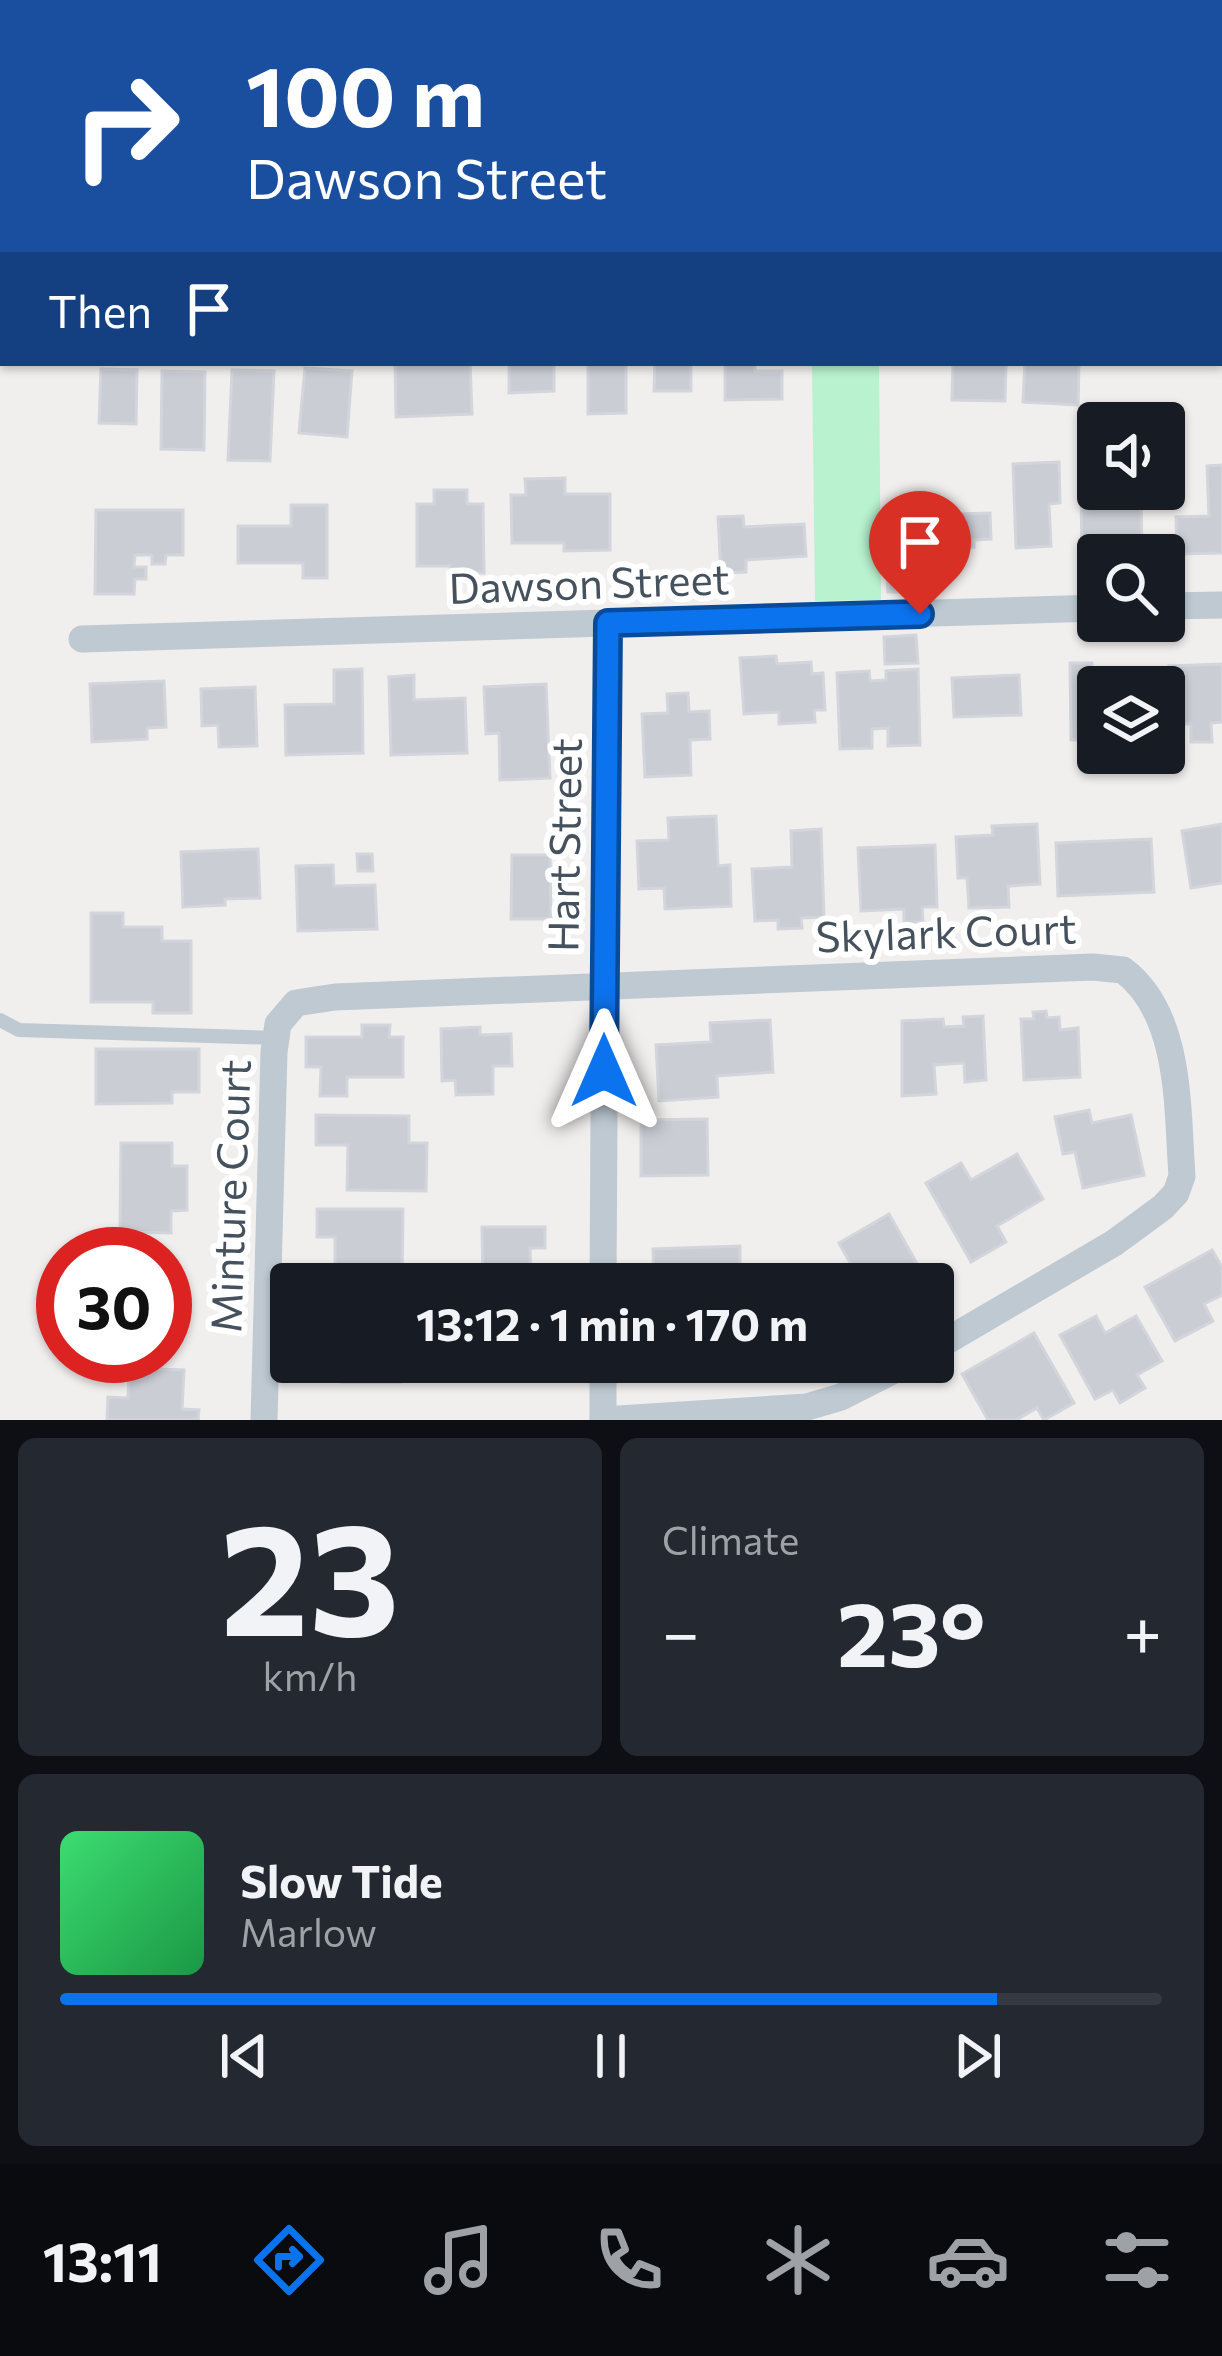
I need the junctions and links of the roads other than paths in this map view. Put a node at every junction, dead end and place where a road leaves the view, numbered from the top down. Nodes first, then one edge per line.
1 (1222, 604) edge
2 (1185, 605) edge
3 (1077, 609) edge
4 (608, 623) junction
5 (82, 639) dead end
6 (604, 986) junction
7 (0, 1020) edge
8 (276, 1038) junction
9 (603, 1263) edge
10 (954, 1337) edge
11 (603, 1383) edge
12 (869, 1383) edge
13 (264, 1420) edge
14 (603, 1420) edge

1 - 2 street
3 - 4 street, Dawson Street
4 - 5 street, Dawson Street
4 - 6 street, Hart Street
6 - 8 street, Minture Court
6 - 9 street, Hart Street
6 - 10 street, Skylark Court
7 - 8 lane
8 - 13 street, Minture Court
11 - 14 street
12 - 14 street

